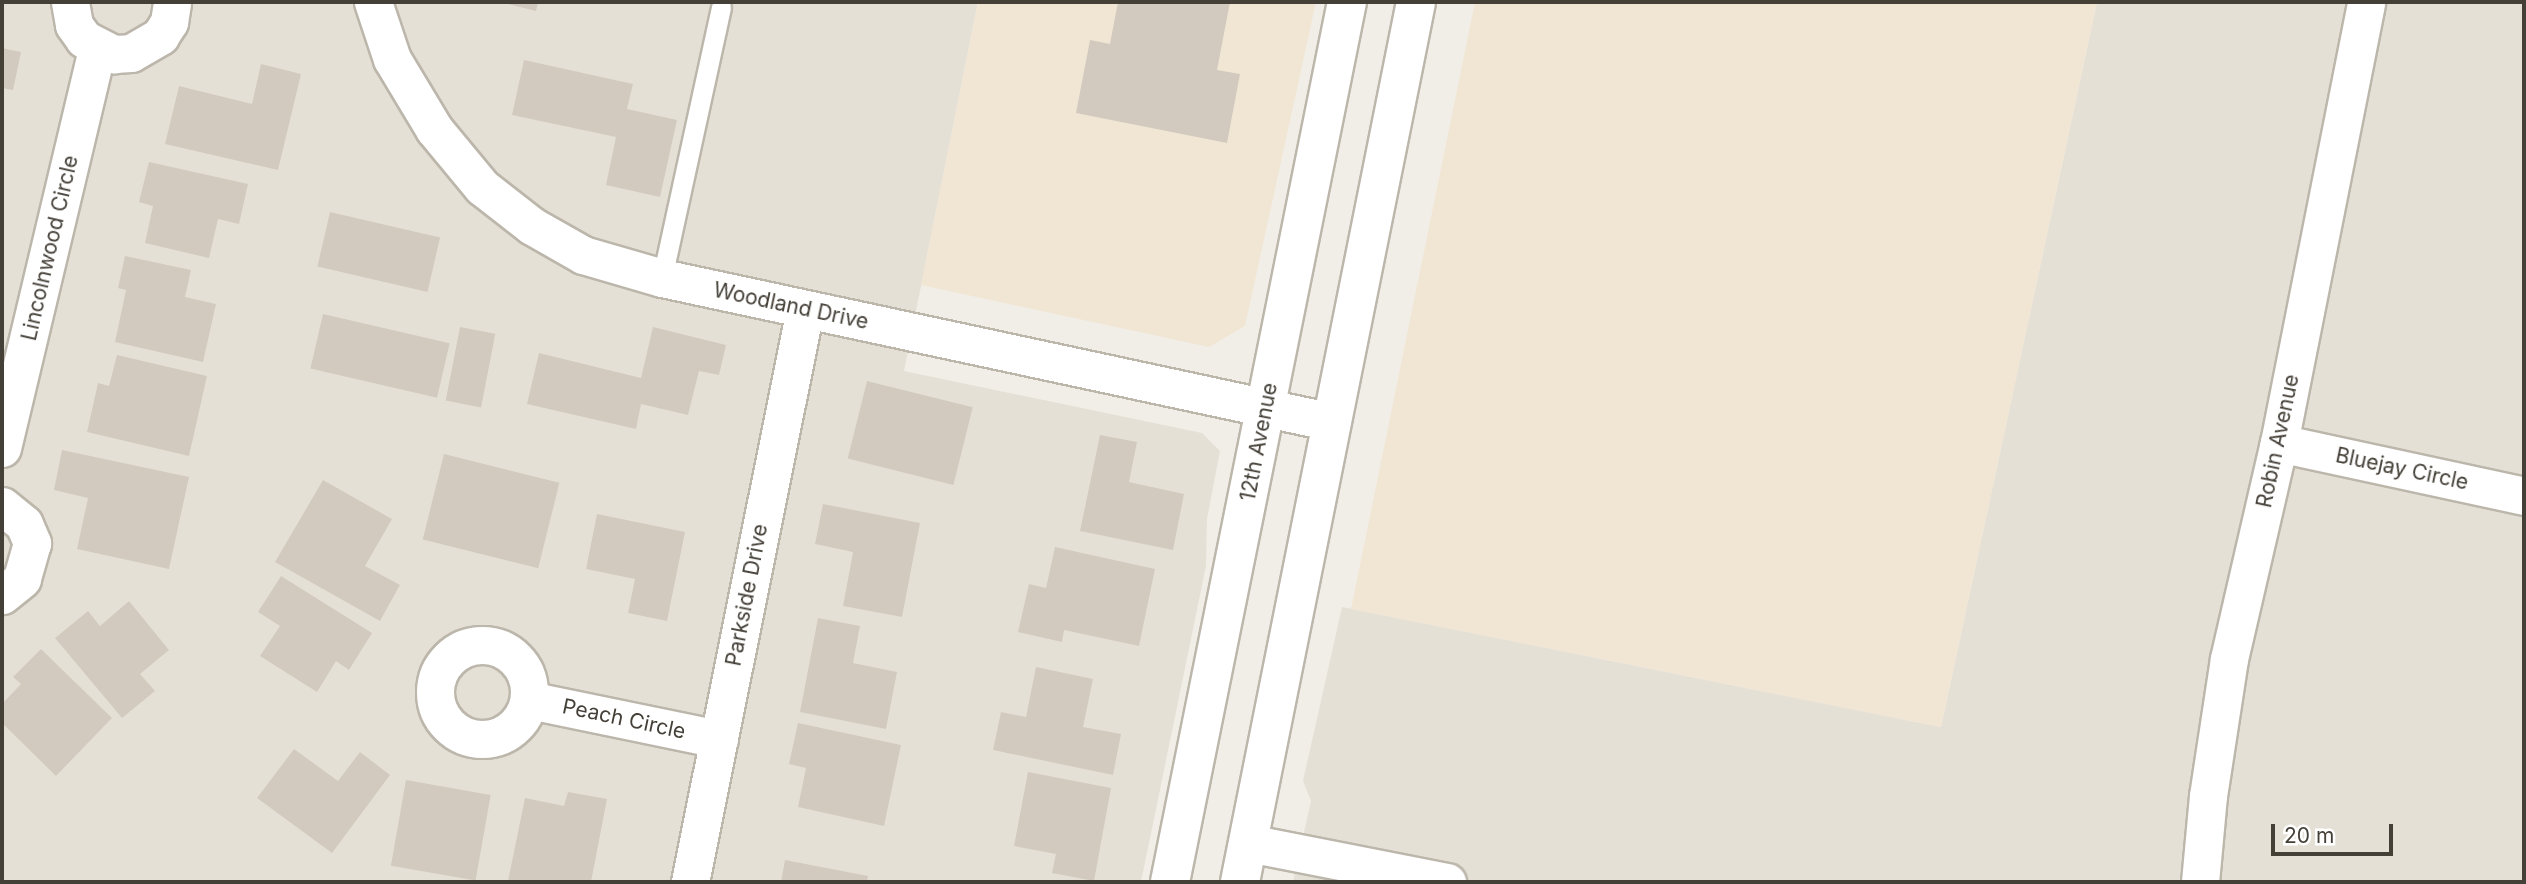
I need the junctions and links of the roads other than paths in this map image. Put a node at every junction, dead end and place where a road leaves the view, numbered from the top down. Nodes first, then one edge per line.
1 (70, 2) edge
2 (373, 2) edge
3 (1347, 2) edge
4 (1416, 2) edge
5 (2366, 2) edge
6 (182, 3) edge
7 (721, 7) dead end
8 (97, 49) junction
9 (662, 278) junction
10 (805, 309) junction
11 (1266, 408) junction
12 (1332, 422) junction
13 (2279, 443) junction
14 (2, 448) edge
15 (2524, 496) edge
16 (2, 506) edge
17 (2, 595) edge
18 (529, 700) dead end
19 (719, 739) junction
20 (1248, 843) junction
21 (690, 882) edge
22 (1170, 882) edge
23 (1240, 882) edge
24 (1447, 882) edge
25 (2200, 882) edge

1 - 8 street
2 - 9 street, Woodland Drive
3 - 11 street, 12th Avenue
4 - 12 street
5 - 13 street, Robin Avenue
6 - 8 street
7 - 9 lane
8 - 14 street, Lincolnwood Circle
9 - 10 street, Woodland Drive
10 - 11 street, Woodland Drive
10 - 19 street, Parkside Drive
11 - 12 street, Woodland Drive
11 - 22 street, 12th Avenue
12 - 20 street
13 - 15 street, Bluejay Circle
13 - 25 street, Robin Avenue
16 - 17 street
18 - 19 street, Peach Circle
19 - 21 street, Parkside Drive
20 - 23 street
20 - 24 street

